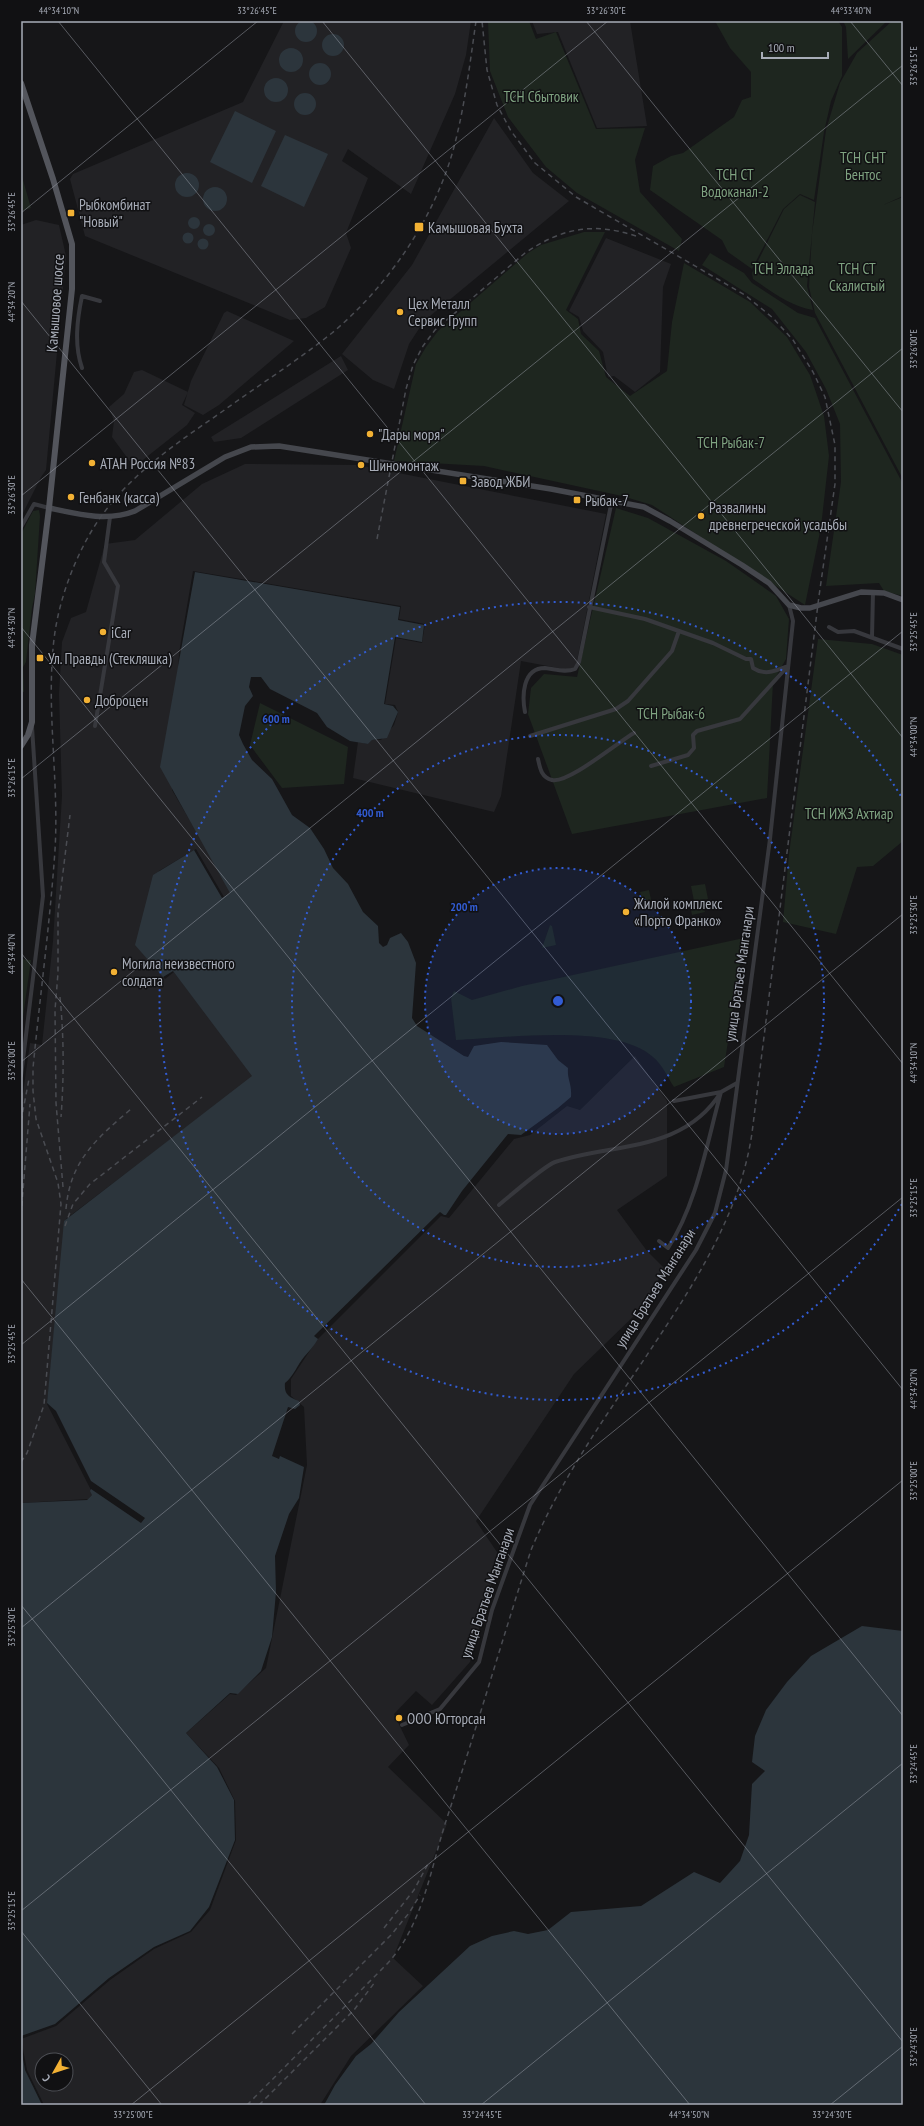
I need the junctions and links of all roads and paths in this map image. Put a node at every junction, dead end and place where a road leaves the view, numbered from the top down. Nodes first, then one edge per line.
1 (21, 83) edge
2 (100, 301) dead end
3 (82, 368) dead end
4 (612, 500) junction
5 (49, 508) junction
6 (110, 517) junction
7 (21, 527) edge
8 (873, 592) junction
9 (903, 600) edge
10 (790, 605) junction
11 (589, 607) junction
12 (829, 627) dead end
13 (679, 631) junction
14 (872, 637) junction
15 (903, 649) edge
16 (788, 666) junction
17 (525, 712) dead end
18 (32, 722) junction
19 (95, 726) dead end
20 (634, 733) dead end
21 (530, 736) dead end
22 (21, 746) edge
23 (538, 759) dead end
24 (651, 766) dead end
25 (21, 1076) edge
26 (737, 1083) junction
27 (721, 1092) junction
28 (674, 1101) dead end
29 (499, 1204) dead end
30 (659, 1241) dead end
31 (402, 1725) dead end

1 - 5 main road, Камышовое шоссе
2 - 3 street
4 - 6 main road
4 - 10 main road
4 - 11 street
5 - 6 main road
5 - 7 street
5 - 18 main road, Камышовое шоссе
6 - 19 street
8 - 9 main road
8 - 10 main road
8 - 14 street
10 - 16 street, улица Братьев Манганари
11 - 13 street
11 - 17 street
12 - 14 street
13 - 16 street
13 - 21 street
14 - 15 street
16 - 24 street
16 - 26 street, улица Братьев Манганари
18 - 22 main road
18 - 25 street
20 - 23 street
26 - 27 street
26 - 31 street, улица Братьев Манганари
27 - 28 street
27 - 29 street
27 - 30 street

